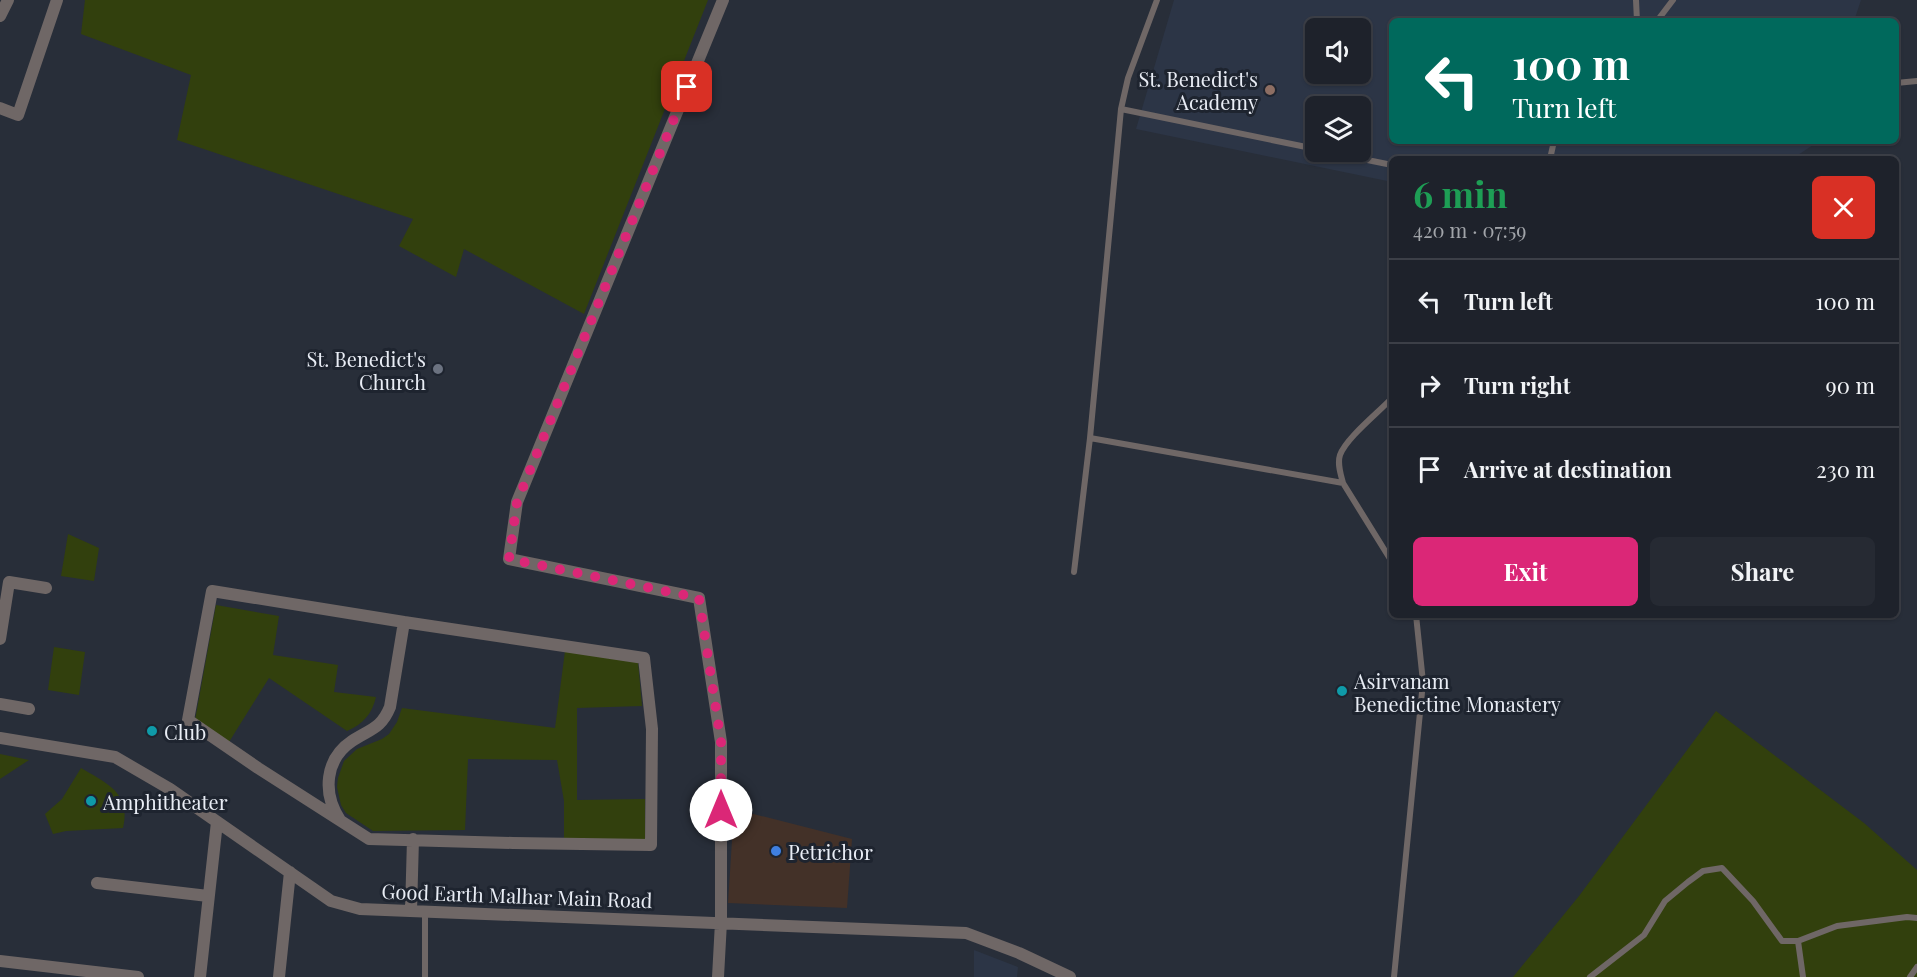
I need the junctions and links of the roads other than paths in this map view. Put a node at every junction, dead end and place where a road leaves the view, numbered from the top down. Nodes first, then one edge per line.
1 (8, 0) edge
2 (57, 0) edge
3 (723, 0) edge
4 (1157, 0) edge
5 (1636, 0) edge
6 (1673, 0) edge
7 (0, 16) edge
8 (1637, 18) edge
9 (1659, 18) edge
10 (1917, 81) edge
11 (1899, 82) edge
12 (0, 108) edge
13 (1121, 110) junction
14 (1305, 147) edge
15 (1371, 161) edge
16 (1389, 164) edge
17 (1389, 401) edge
18 (1090, 438) junction
19 (1343, 483) junction
20 (1389, 557) edge
21 (1074, 572) dead end
22 (46, 588) dead end
23 (1416, 618) edge
24 (404, 622) junction
25 (0, 639) edge
26 (0, 704) edge
27 (29, 708) dead end
28 (0, 738) edge
29 (340, 820) junction
30 (217, 822) junction
31 (413, 839) junction
32 (290, 872) junction
33 (97, 883) dead end
34 (208, 897) junction
35 (411, 911) junction
36 (425, 912) junction
37 (1917, 918) edge
38 (720, 922) junction
39 (1798, 940) junction
40 (0, 961) edge
41 (1917, 967) edge
42 (138, 977) edge
43 (200, 977) edge
44 (279, 977) edge
45 (425, 977) edge
46 (718, 977) edge
47 (1070, 977) edge
48 (1394, 977) edge
49 (1590, 977) edge
50 (1803, 977) edge
51 (1910, 977) edge

1 - 7 street
2 - 12 street
3 - 38 street
4 - 13 lane
5 - 8 lane
6 - 9 lane
10 - 11 lane
13 - 14 lane
13 - 18 lane
15 - 16 lane
17 - 19 lane
18 - 19 lane
18 - 21 lane
19 - 20 lane
22 - 25 street
23 - 48 lane
24 - 29 street
24 - 29 street
24 - 31 street
26 - 27 street
28 - 30 street, Good Earth Malhar Main Road
29 - 31 street
30 - 32 street, Good Earth Malhar Main Road
30 - 34 street
31 - 35 street
32 - 35 street, Good Earth Malhar Main Road
32 - 44 street
33 - 34 street
34 - 43 street
35 - 36 street, Good Earth Malhar Main Road
36 - 38 street, Good Earth Malhar Main Road
36 - 45 lane
37 - 39 lane
38 - 46 street
38 - 47 street, Good Earth Malhar Main Road
39 - 49 lane
39 - 50 lane
40 - 42 street
41 - 51 lane

